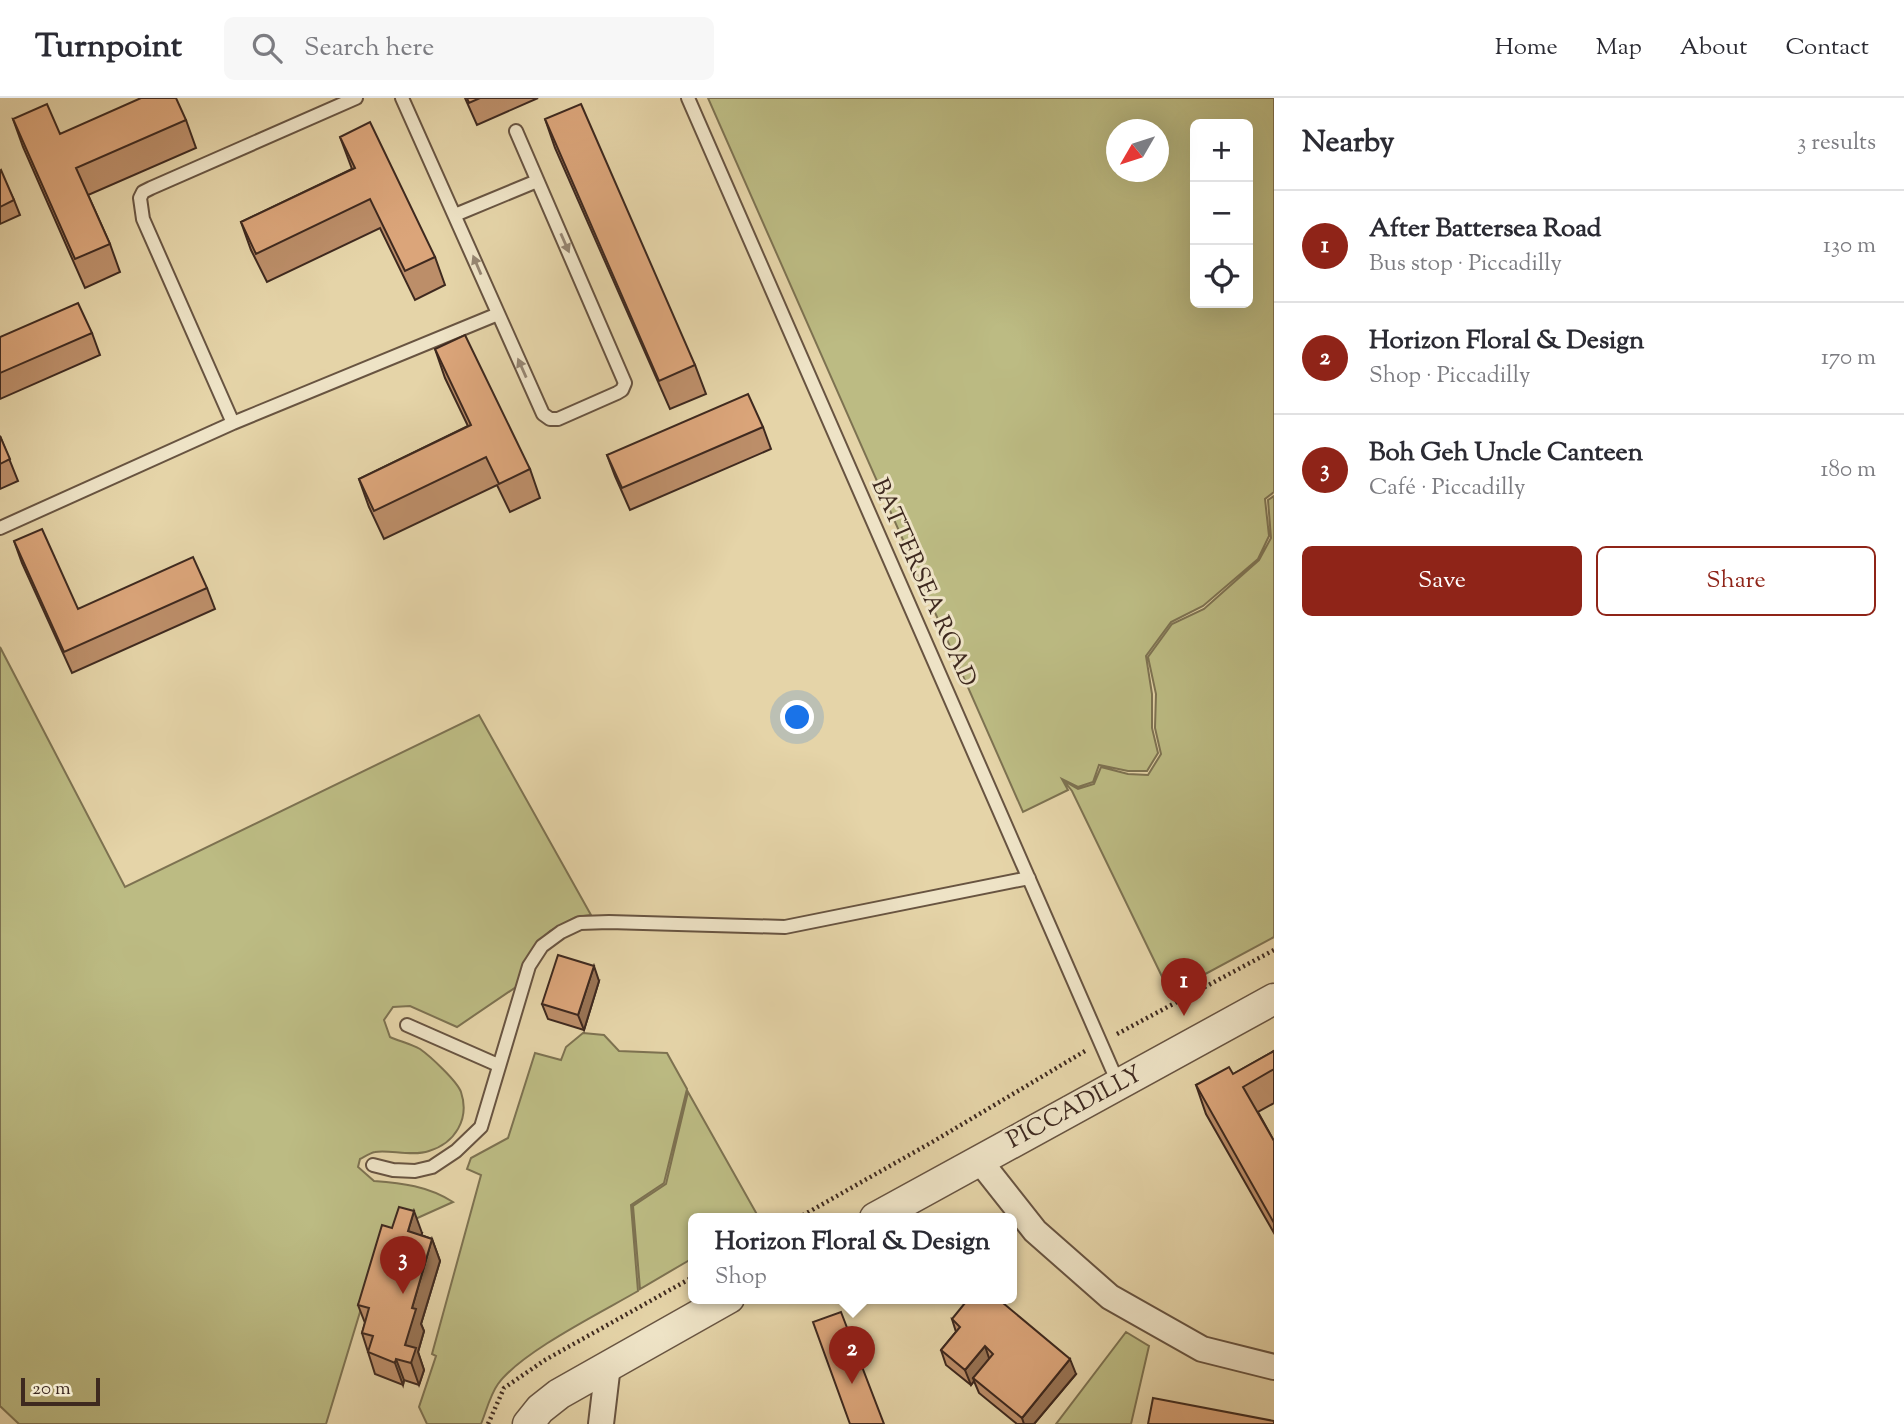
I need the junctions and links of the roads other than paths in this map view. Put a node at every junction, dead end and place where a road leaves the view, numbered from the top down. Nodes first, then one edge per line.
1 (356, 98) edge
2 (402, 98) edge
3 (688, 98) edge
4 (516, 131) dead end
5 (537, 181) junction
6 (455, 215) junction
7 (498, 314) junction
8 (233, 423) junction
9 (0, 528) edge
10 (1029, 878) junction
11 (1274, 999) edge
12 (407, 1026) dead end
13 (499, 1065) junction
14 (1119, 1085) junction
15 (979, 1160) junction
16 (373, 1166) dead end
17 (884, 1213) edge
18 (718, 1304) edge
19 (608, 1365) junction
20 (1274, 1367) edge
21 (528, 1424) edge
22 (601, 1424) edge

1 - 8 lane
2 - 6 lane
3 - 10 lane, BATTERSEA ROAD
4 - 5 lane
5 - 6 lane
5 -> 7 lane
7 -> 6 lane
7 - 8 lane
8 - 9 lane
10 - 13 lane
10 - 14 lane, BATTERSEA ROAD
11 - 14 street, PICCADILLY
12 - 13 lane
13 - 16 lane
14 - 15 street, PICCADILLY
15 - 17 street, PICCADILLY
15 - 20 street
18 - 19 street
19 - 21 street
19 - 22 street

